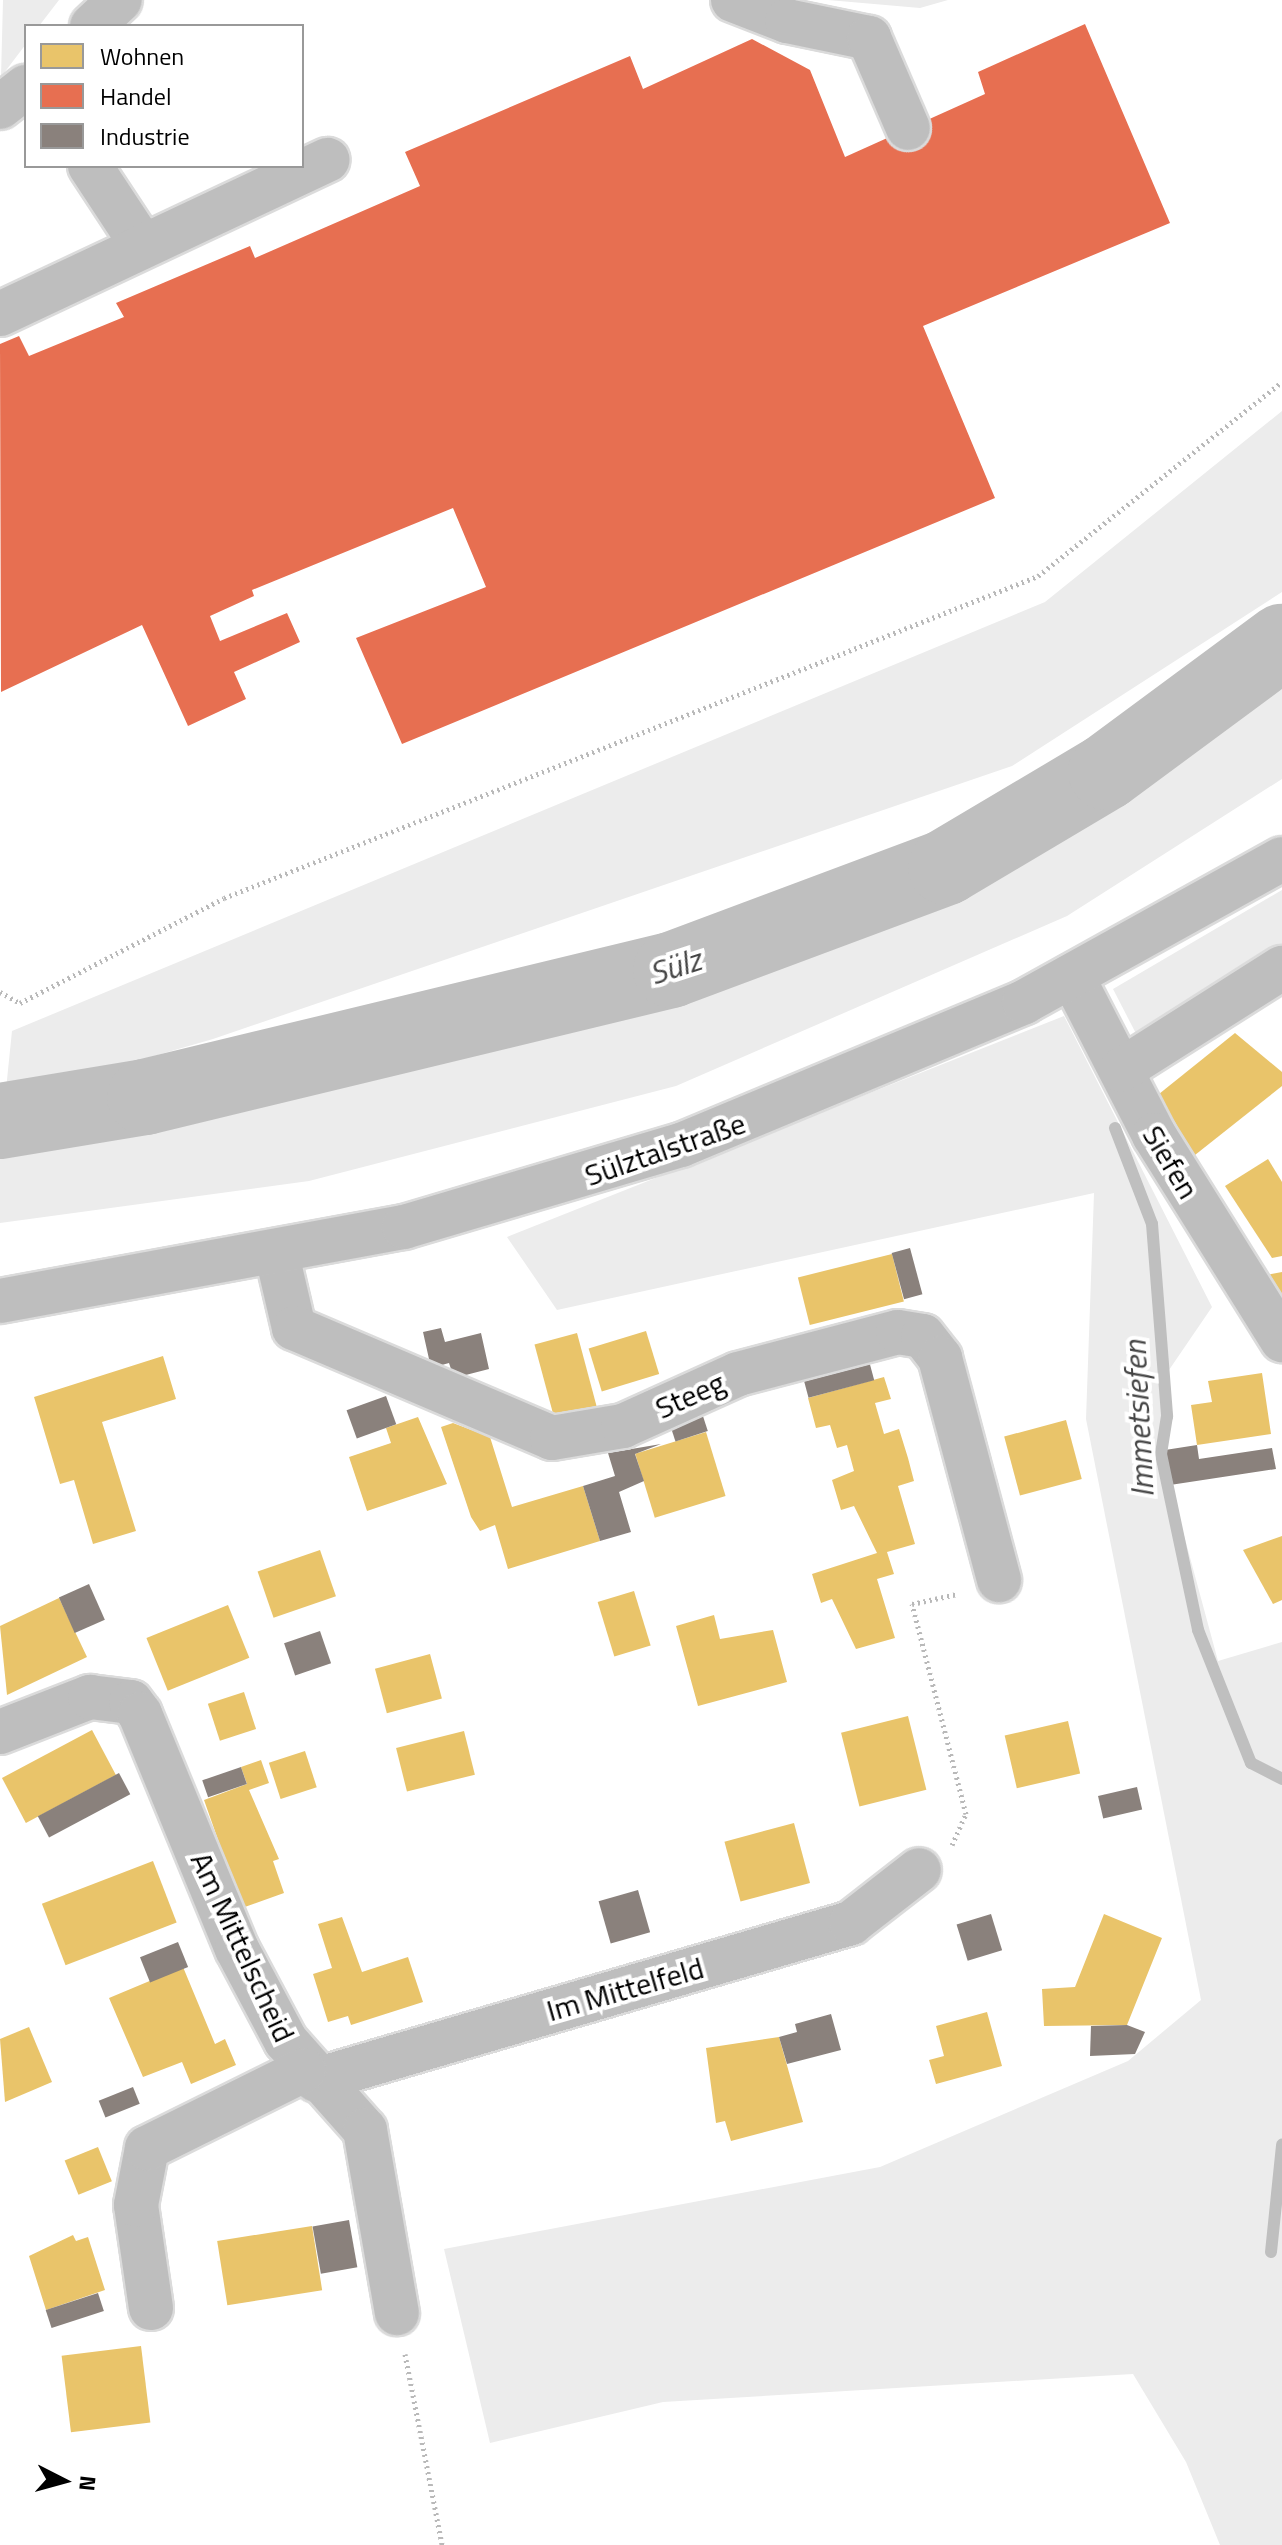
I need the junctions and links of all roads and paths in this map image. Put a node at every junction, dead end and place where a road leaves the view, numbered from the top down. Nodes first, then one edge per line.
1 (120, 0) edge
2 (733, 0) edge
3 (94, 24) edge
4 (908, 128) dead end
5 (328, 160) dead end
6 (91, 168) edge
7 (142, 245) junction
8 (0, 314) edge
9 (1282, 382) edge
10 (1282, 859) edge
11 (1282, 968) edge
12 (1072, 976) junction
13 (0, 992) edge
14 (1121, 1070) junction
15 (277, 1255) junction
16 (0, 1301) edge
17 (1282, 1339) edge
18 (999, 1580) joint
19 (0, 1732) edge
20 (919, 1870) joint
21 (310, 2075) junction
22 (151, 2308) dead end
23 (397, 2313) joint
24 (442, 2545) edge

1 - 3 street
2 - 4 street
5 - 7 street
6 - 7 street
7 - 8 street
9 - 13 path
10 - 12 street, Sülztalstraße
11 - 14 street
12 - 14 street, Siefen
12 - 15 street, Sülztalstraße
14 - 17 street, Siefen
15 - 16 street, Sülztalstraße
15 - 18 street, Steeg
18 - 20 path
19 - 21 street, Am Mittelscheid
20 - 21 street, Im Mittelfeld
21 - 22 street, Im Mittelfeld
21 - 23 street, Am Mittelscheid
23 - 24 path

